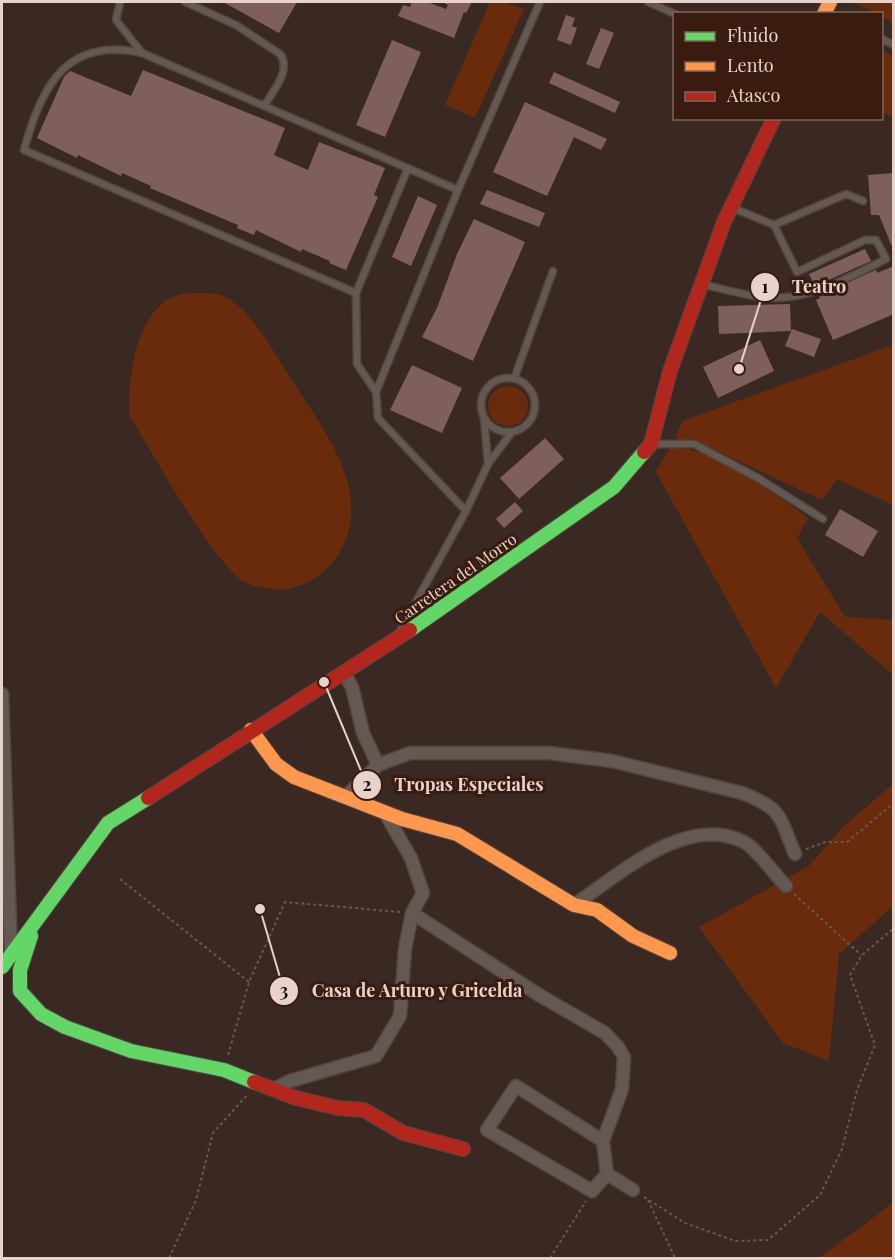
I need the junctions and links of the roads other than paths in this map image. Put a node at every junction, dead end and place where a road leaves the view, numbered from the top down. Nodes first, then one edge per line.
1 (120, 2) edge
2 (185, 2) edge
3 (540, 2) edge
4 (648, 2) edge
5 (673, 13) edge
6 (142, 53) junction
7 (264, 106) junction
8 (773, 120) edge
9 (408, 168) junction
10 (458, 190) junction
11 (864, 201) dead end
12 (731, 208) junction
13 (774, 225) junction
14 (890, 260) edge
15 (553, 271) dead end
16 (702, 284) junction
17 (356, 293) junction
18 (514, 379) junction
19 (376, 392) junction
20 (484, 417) junction
21 (512, 432) junction
22 (651, 444) junction
23 (488, 464) junction
24 (466, 511) junction
25 (823, 519) dead end
26 (396, 640) junction
27 (344, 673) junction
28 (2, 694) edge
29 (251, 730) junction
30 (378, 765) junction
31 (346, 796) junction
32 (386, 813) junction
33 (795, 854) road end
34 (786, 886) road end
35 (574, 905) junction
36 (412, 913) junction
37 (35, 924) junction
38 (670, 953) dead end
39 (11, 954) junction
40 (2, 968) edge
41 (274, 1089) junction
42 (603, 1141) junction
43 (462, 1149) dead end
44 (607, 1174) junction
45 (633, 1190) road end

1 - 6 lane
2 - 7 lane
3 - 10 lane
4 - 5 lane
6 - 7 lane
6 - 17 lane
7 - 9 lane
8 - 12 main road, Carretera del Morro
9 - 10 lane
9 - 17 lane
10 - 19 lane
11 - 13 lane
12 - 13 lane
12 - 16 main road, Carretera del Morro
13 - 14 lane
14 - 16 lane
15 - 18 lane
16 - 22 main road, Carretera del Morro
17 - 19 lane
18 - 20 lane
18 - 21 lane
19 - 24 lane
20 - 21 lane
20 - 23 lane
21 - 23 lane
22 - 25 lane
22 - 26 main road, Carretera del Morro
23 - 24 lane
24 - 26 lane
26 - 27 main road, Carretera del Morro
27 - 29 main road, Carretera del Morro
27 - 30 street
28 - 39 street
29 - 31 main road
29 - 37 main road, Carretera del Morro
30 - 31 street
30 - 33 street
31 - 32 main road
32 - 35 main road
32 - 36 street
34 - 35 street
35 - 38 main road
36 - 41 street
36 - 42 street
37 - 39 main road, Carretera del Morro
37 - 41 main road
39 - 40 main road, Carretera del Morro
41 - 43 main road
42 - 44 street
42 - 44 street
44 - 45 street

